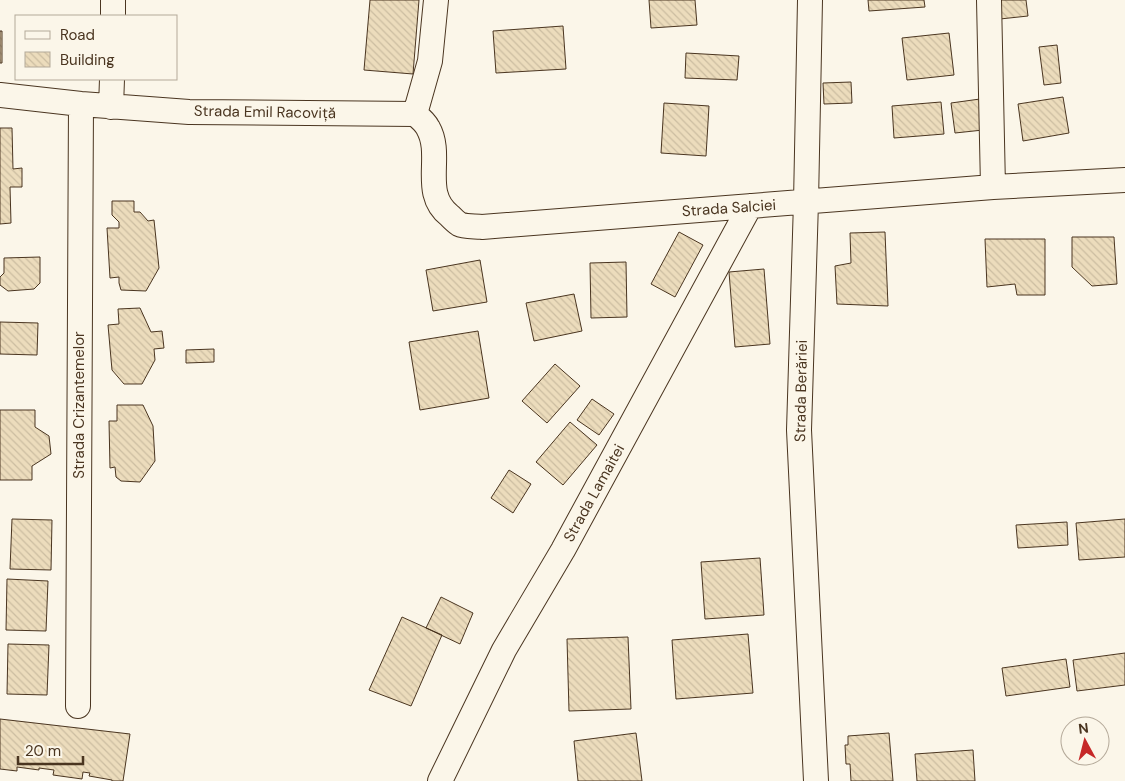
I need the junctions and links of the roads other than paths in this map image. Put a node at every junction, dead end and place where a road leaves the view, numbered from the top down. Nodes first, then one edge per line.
1 (113, 0) edge
2 (436, 0) edge
3 (810, 0) edge
4 (989, 0) edge
5 (113, 15) edge
6 (112, 80) edge
7 (0, 95) edge
8 (81, 104) junction
9 (111, 107) junction
10 (415, 114) junction
11 (1125, 180) edge
12 (993, 187) junction
13 (806, 202) junction
14 (750, 206) junction
15 (78, 706) dead end
16 (440, 781) edge
17 (816, 781) edge

1 - 5 street
2 - 10 street
3 - 13 street, Strada Berăriei
4 - 12 street
6 - 9 street
7 - 8 street, Strada Emil Racoviță
8 - 9 street, Strada Emil Racoviță
8 - 15 street, Strada Crizantemelor
9 - 10 street, Strada Emil Racoviță
10 - 14 street, Strada Salciei
11 - 12 street, Strada Salciei
12 - 13 street, Strada Salciei
13 - 14 street, Strada Salciei
13 - 17 street, Strada Berăriei
14 - 16 street, Strada Lamaitei

